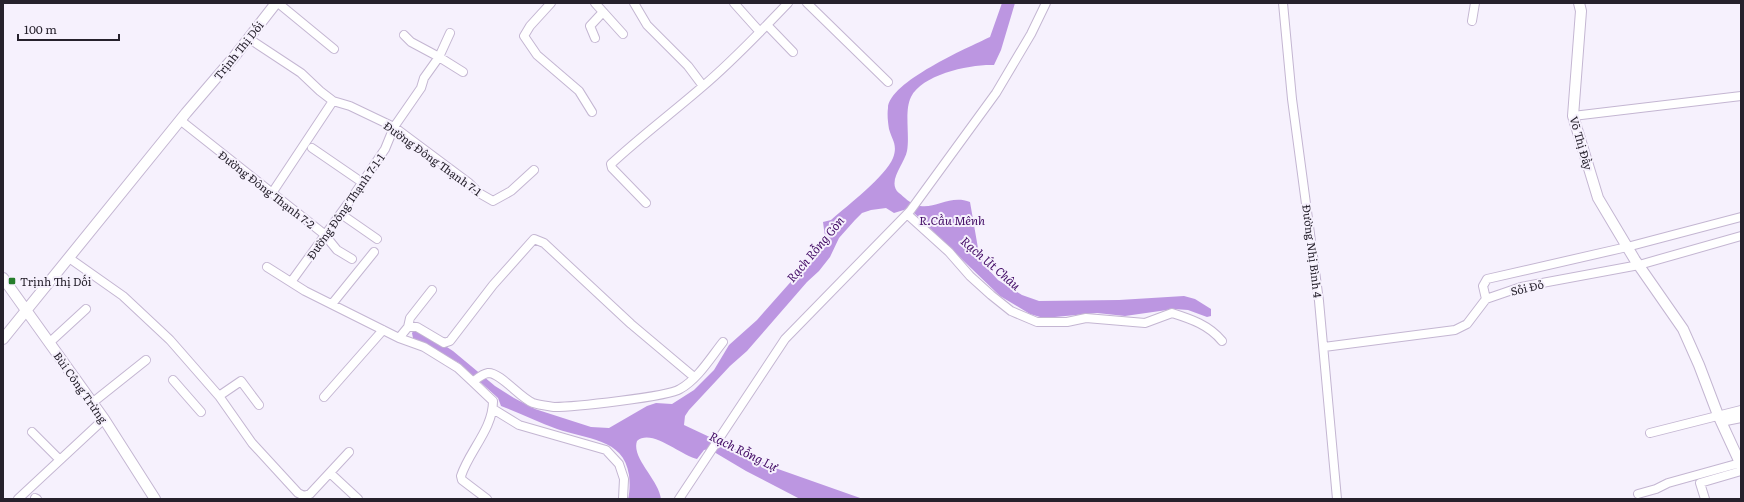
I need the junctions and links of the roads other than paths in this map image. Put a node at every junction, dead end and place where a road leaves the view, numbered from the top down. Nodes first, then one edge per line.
1 (277, 3) edge
2 (551, 3) edge
3 (595, 3) edge
4 (734, 3) edge
5 (788, 3) edge
6 (806, 3) edge
7 (1046, 3) edge
8 (1283, 3) edge
9 (1475, 3) edge
10 (1579, 3) edge
11 (638, 4) edge
12 (603, 12) junction
13 (1472, 20) dead end
14 (767, 25) junction
15 (760, 32) junction
16 (450, 33) dead end
17 (623, 34) dead end
18 (404, 35) dead end
19 (248, 38) junction
20 (595, 38) dead end
21 (334, 49) dead end
22 (793, 52) dead end
23 (439, 57) junction
24 (463, 72) dead end
25 (888, 82) dead end
26 (703, 86) junction
27 (1741, 96) edge
28 (334, 101) junction
29 (592, 112) dead end
30 (1573, 116) junction
31 (180, 120) junction
32 (394, 127) junction
33 (312, 148) dead end
34 (534, 170) dead end
35 (363, 183) junction
36 (272, 193) junction
37 (646, 203) dead end
38 (908, 213) junction
39 (341, 214) junction
40 (1741, 216) edge
41 (324, 234) junction
42 (1741, 236) edge
43 (377, 239) dead end
44 (1628, 249) junction
45 (374, 252) dead end
46 (69, 258) junction
47 (352, 260) dead end
48 (1637, 263) junction
49 (267, 267) dead end
50 (3, 278) edge
51 (291, 282) junction
52 (432, 290) dead end
53 (1486, 299) junction
54 (332, 304) junction
55 (86, 308) dead end
56 (26, 311) junction
57 (408, 327) junction
58 (383, 330) junction
59 (399, 338) junction
60 (3, 339) edge
61 (1222, 341) dead end
62 (722, 342) dead end
63 (49, 343) junction
64 (1324, 347) junction
65 (146, 360) dead end
66 (694, 377) junction
67 (173, 380) dead end
68 (474, 381) junction
69 (219, 396) junction
70 (324, 398) dead end
71 (92, 403) junction
72 (259, 405) dead end
73 (493, 409) junction
74 (1741, 410) edge
75 (201, 412) dead end
76 (1741, 418) edge
77 (104, 419) junction
78 (1719, 419) junction
79 (32, 432) dead end
80 (1650, 433) dead end
81 (348, 452) dead end
82 (60, 460) junction
83 (1741, 467) edge
84 (330, 473) junction
85 (1638, 494) dead end
86 (18, 499) edge
87 (155, 499) edge
88 (358, 499) edge
89 (487, 499) edge
90 (623, 499) edge
91 (679, 499) edge
92 (1337, 499) edge
93 (1704, 499) edge

1 - 19 street, Trịnh Thị Dối
1 - 21 street
2 - 29 street
3 - 12 street
4 - 15 street
5 - 14 street
6 - 25 street
7 - 38 street
8 - 64 street, Đường Nhị Bình 4
9 - 13 street
10 - 30 street, Võ Thị Đầy
11 - 26 street
12 - 17 street
12 - 20 street
14 - 15 street
14 - 22 street
15 - 26 street
16 - 23 street, Đường Đông Thạnh 7-1-1
18 - 23 street
19 - 28 street, Đường Đông Thạnh 7-1
19 - 31 street, Trịnh Thị Dối
23 - 24 street
23 - 32 street, Đường Đông Thạnh 7-1-1
26 - 37 street
27 - 30 street
28 - 32 street, Đường Đông Thạnh 7-1
28 - 36 street
30 - 44 street, Võ Thị Đầy
31 - 36 street, Đường Đông Thạnh 7-2
31 - 46 street, Trịnh Thị Dối
32 - 34 street, Đường Đông Thạnh 7-1
32 - 35 street, Đường Đông Thạnh 7-1-1
33 - 35 street
35 - 39 street, Đường Đông Thạnh 7-1-1
36 - 41 street, Đường Đông Thạnh 7-2
38 - 61 street
38 - 91 street
39 - 41 street, Đường Đông Thạnh 7-1-1
39 - 43 street
40 - 44 street
41 - 47 street, Đường Đông Thạnh 7-2
41 - 51 street, Đường Đông Thạnh 7-1-1
42 - 48 street, Sỏi Đỏ
44 - 48 street, Võ Thị Đầy
44 - 53 street
45 - 54 street
46 - 56 street, Trịnh Thị Dối
46 - 69 street
48 - 53 street, Sỏi Đỏ
48 - 78 street
49 - 51 street
50 - 56 street, Bùi Công Trừng
51 - 54 street
52 - 57 street
53 - 64 street
54 - 58 street
55 - 63 street
56 - 60 street, Trịnh Thị Dối
56 - 63 street, Bùi Công Trừng
57 - 59 street
57 - 66 street
58 - 59 street
58 - 70 street
59 - 68 street
62 - 66 street
63 - 71 street, Bùi Công Trừng
64 - 92 street, Đường Nhị Bình 4
65 - 71 street
66 - 68 street
67 - 75 street
68 - 73 street
69 - 72 street
69 - 84 street
71 - 77 street, Bùi Công Trừng
73 - 89 street
73 - 90 street
74 - 78 street
76 - 78 street
77 - 82 street
77 - 87 street, Bùi Công Trừng
78 - 80 street
78 - 83 street
79 - 82 street
81 - 84 street
82 - 86 street
83 - 85 street
83 - 93 street
84 - 88 street

